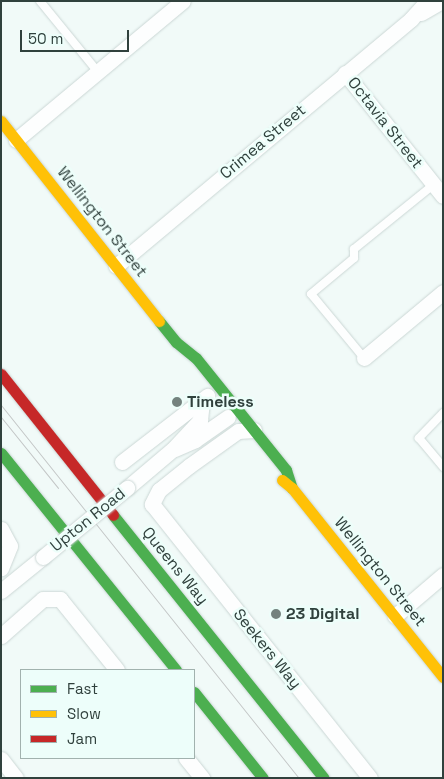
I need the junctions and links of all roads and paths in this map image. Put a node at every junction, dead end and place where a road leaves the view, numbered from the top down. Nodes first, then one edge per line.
1 (40, 1) edge
2 (183, 1) edge
3 (427, 1) edge
4 (442, 1) edge
5 (411, 19) junction
6 (98, 72) junction
7 (345, 74) junction
8 (1, 121) edge
9 (16, 140) junction
10 (438, 190) edge
11 (116, 266) junction
12 (443, 292) edge
13 (176, 342) junction
14 (364, 358) joint
15 (1, 374) edge
16 (206, 397) junction
17 (443, 413) edge
18 (228, 417) junction
19 (246, 430) junction
20 (173, 449) junction
21 (1, 453) edge
22 (122, 462) dead end
23 (443, 467) edge
24 (1, 528) edge
25 (1, 568) edge
26 (443, 575) edge
27 (1, 591) edge
28 (395, 616) junction
29 (1, 636) edge
30 (116, 669) edge
31 (175, 669) edge
32 (443, 677) edge
33 (195, 693) edge
34 (224, 729) junction
35 (1, 759) edge
36 (187, 759) edge
37 (16, 778) edge
38 (202, 778) edge
39 (252, 778) edge
40 (263, 778) edge
41 (324, 778) edge
42 (370, 778) edge

1 - 6 lane
2 - 6 street
3 - 5 street, Crimea Street
4 - 5 street, Crimea Street
5 - 7 street, Crimea Street
6 - 9 street
7 - 10 street, Octavia Street
7 - 11 street, Crimea Street
8 - 9 main road, Wellington Street
9 - 11 main road, Wellington Street
10 - 14 lane
11 - 13 main road, Wellington Street
12 - 14 street
13 - 16 main road, Wellington Street
13 - 19 main road, Wellington Street
15 - 41 main road, Queens Way
16 - 18 main road, Wellington Street
16 - 20 street, Upton Road
16 - 22 street
17 - 23 lane
18 - 19 main road, Wellington Street
18 - 20 street, Upton Road
19 - 28 main road, Wellington Street
19 - 42 street, Seekers Way
20 - 27 street, Upton Road, bridge
21 - 31 main road
24 - 25 street
26 - 28 street
28 - 32 main road, Wellington Street
29 - 30 street
33 - 34 main road
34 - 39 main road
34 - 40 main road
35 - 37 street
36 - 38 street

